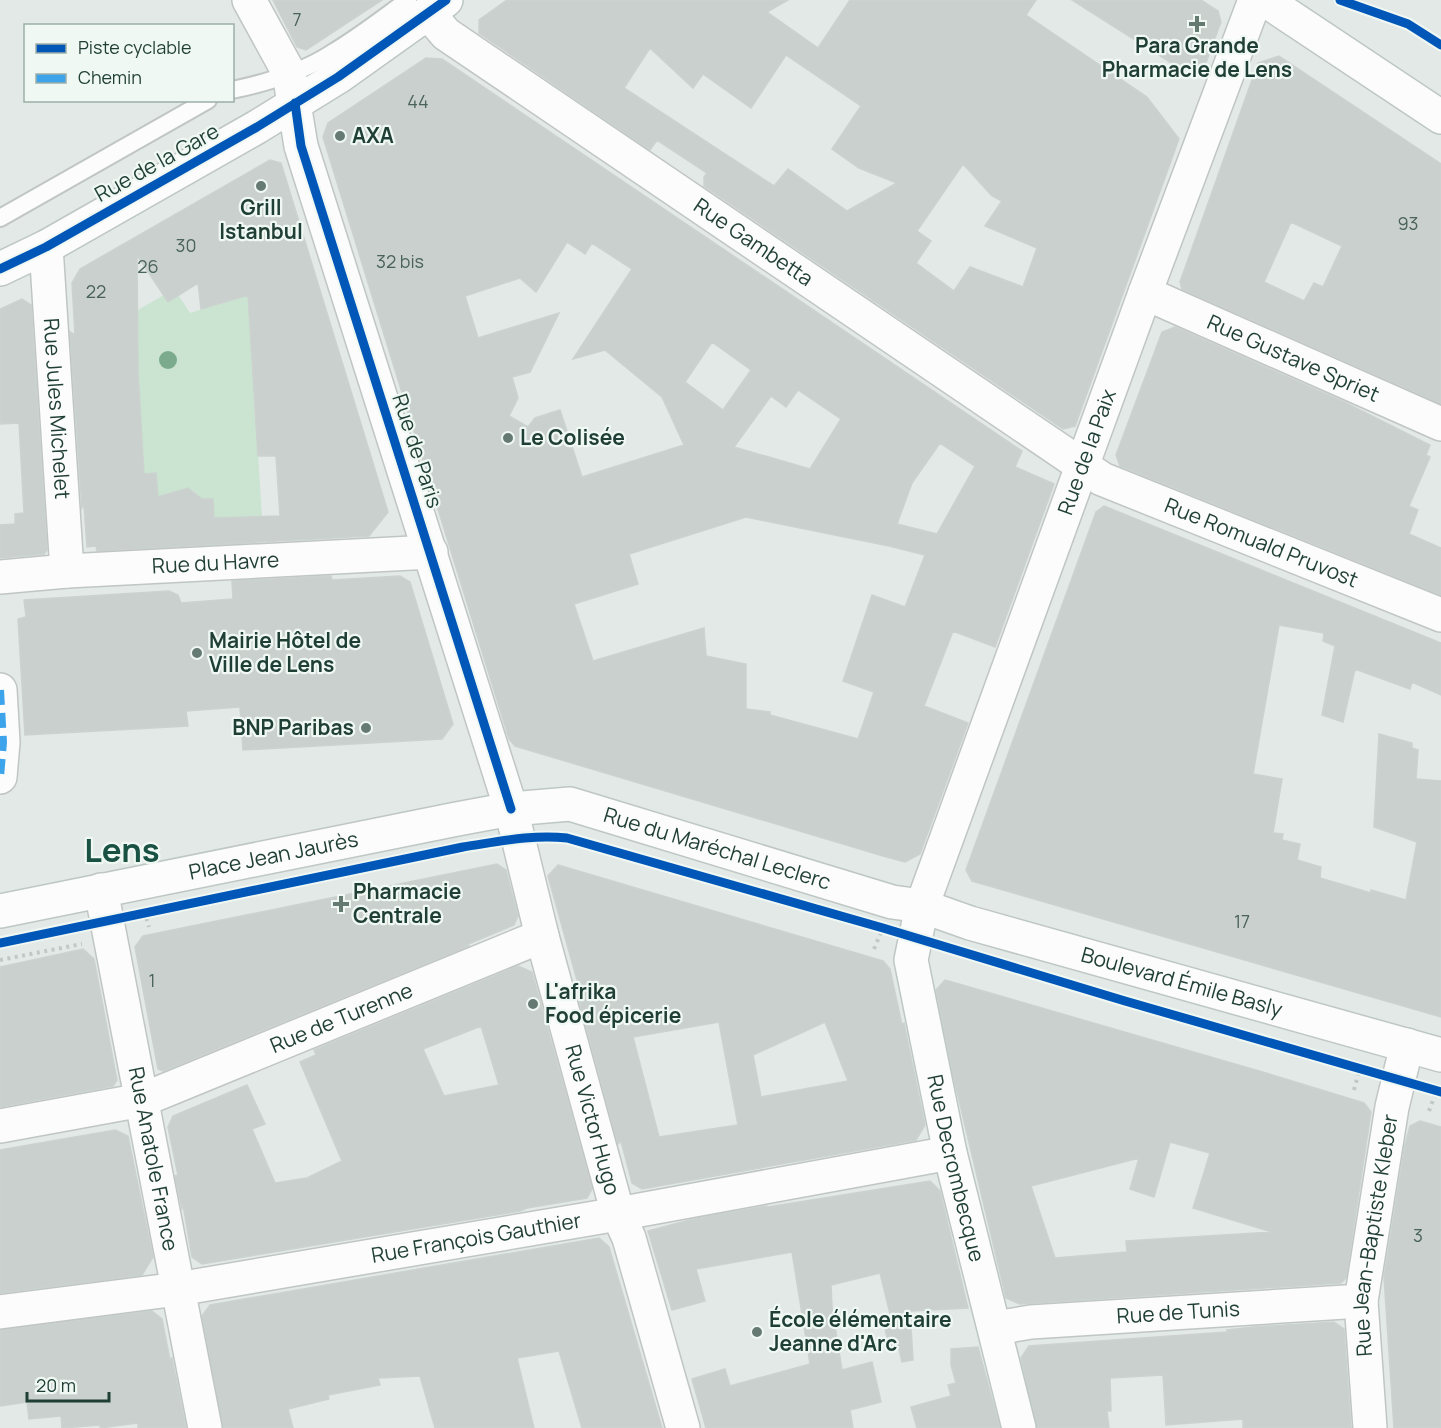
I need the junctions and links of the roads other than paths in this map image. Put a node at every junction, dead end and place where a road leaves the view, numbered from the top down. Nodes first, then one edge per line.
1 (249, 0) edge
2 (1255, 0) edge
3 (1265, 0) edge
4 (428, 4) edge
5 (255, 85) junction
6 (292, 88) junction
7 (234, 90) edge
8 (204, 102) edge
9 (1441, 117) edge
10 (0, 218) edge
11 (45, 246) junction
12 (0, 269) edge
13 (1145, 293) junction
14 (1441, 424) edge
15 (1083, 467) junction
16 (431, 552) junction
17 (67, 571) junction
18 (0, 577) edge
19 (1441, 615) edge
20 (0, 690) edge
21 (0, 777) edge
22 (511, 809) junction
23 (922, 906) junction
24 (0, 911) edge
25 (98, 918) junction
26 (542, 936) junction
27 (1407, 1045) junction
28 (1441, 1055) edge
29 (142, 1100) junction
30 (0, 1126) edge
31 (950, 1153) junction
32 (618, 1214) junction
33 (178, 1289) junction
34 (1361, 1301) junction
35 (0, 1311) edge
36 (996, 1329) junction
37 (205, 1428) edge
38 (683, 1428) edge
39 (1019, 1428) edge
40 (1370, 1428) edge

1 - 6 street, Rue de Paris
2 - 13 street, Rue de la Paix
3 - 9 street
4 - 6 street, Rue de la Gare
4 - 15 street, Rue Gambetta
5 - 6 lane
5 - 6 lane
5 - 7 lane
6 - 11 street, Rue de la Gare
6 - 16 street, Rue de Paris
8 - 10 lane
11 - 12 street, Rue de la Gare
11 - 17 street, Rue Jules Michelet
13 - 14 street, Rue Gustave Spriet
13 - 15 street, Rue de la Paix
15 - 19 street, Rue Romuald Pruvost
15 - 23 street, Rue de la Paix
16 - 17 street, Rue du Havre
16 - 22 street, Rue de Paris
17 - 18 street, Rue du Havre
20 - 21 street
22 - 23 street, Rue du Maréchal Leclerc
22 - 25 street, Place Jean Jaurès
22 - 26 street, Rue Victor Hugo
23 - 27 street, Boulevard Émile Basly
23 - 31 street, Rue Decrombecque
24 - 25 street, Place Jean Jaurès
25 - 29 street, Rue Anatole France
26 - 29 street, Rue de Turenne
26 - 32 street, Rue Victor Hugo
27 - 28 street, Boulevard Émile Basly
27 - 34 street, Rue Jean-Baptiste Kleber
29 - 30 street, Rue de Turenne
29 - 33 street, Rue Anatole France
31 - 32 street, Rue François Gauthier
31 - 36 street, Rue Decrombecque
32 - 33 street, Rue François Gauthier
32 - 38 street, Rue Victor Hugo
33 - 35 street, Rue François Gauthier
33 - 37 street, Rue Anatole France
34 - 36 street, Rue de Tunis
34 - 40 street, Rue Jean-Baptiste Kleber
36 - 39 street, Rue Decrombecque

